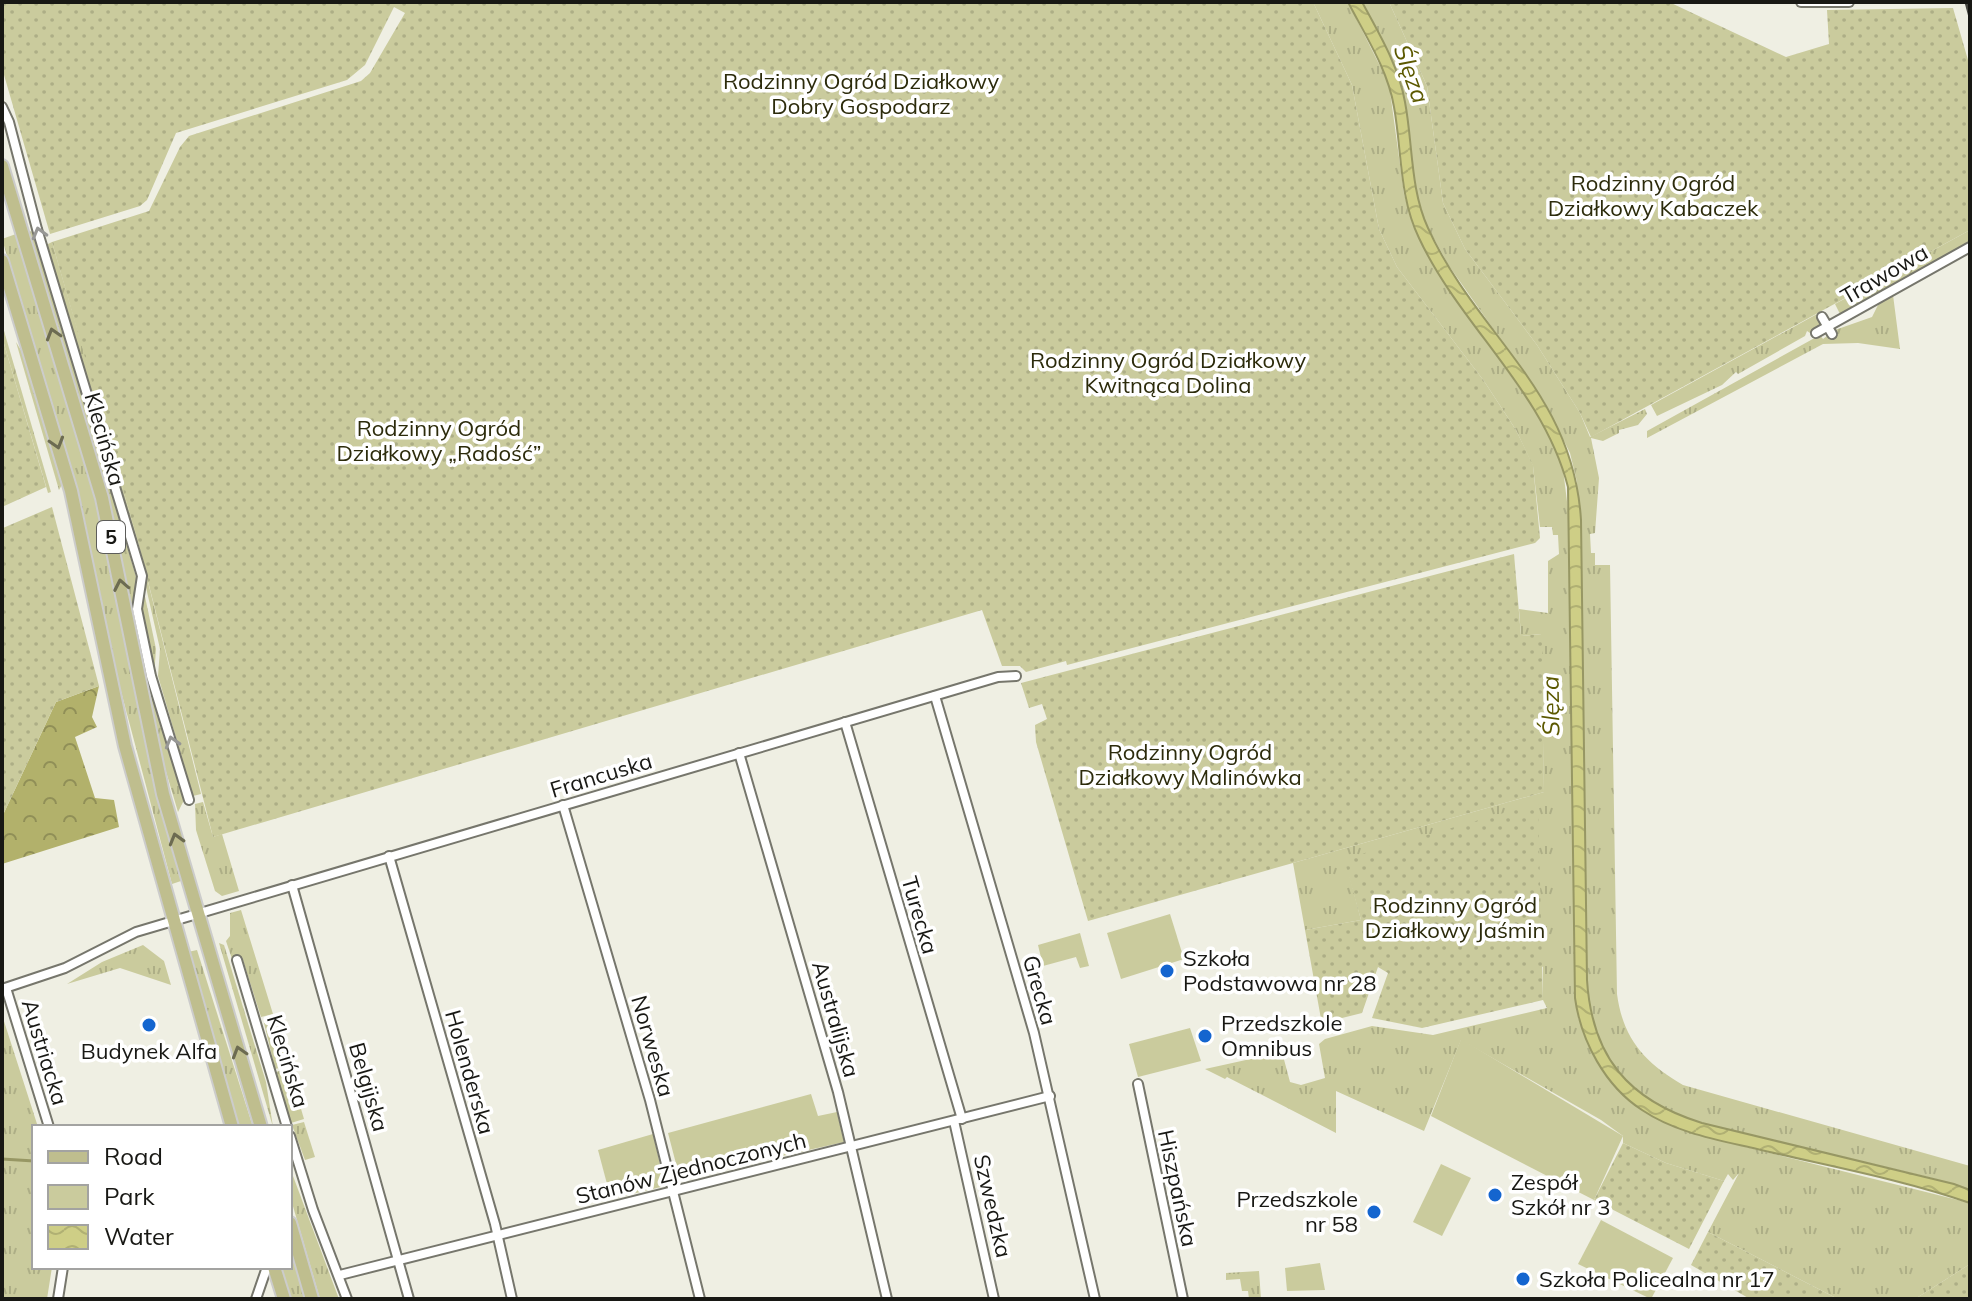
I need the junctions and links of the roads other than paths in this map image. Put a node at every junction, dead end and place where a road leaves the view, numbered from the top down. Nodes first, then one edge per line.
1 (1801, 2) edge
2 (1849, 2) edge
3 (2, 107) edge
4 (2, 166) edge
5 (1970, 247) edge
6 (2, 261) edge
7 (1822, 317) dead end
8 (1830, 331) junction
9 (1816, 333) dead end
10 (1016, 676) dead end
11 (935, 696) junction
12 (845, 722) junction
13 (739, 753) junction
14 (189, 800) dead end
15 (563, 805) junction
16 (389, 856) junction
17 (292, 885) junction
18 (198, 914) junction
19 (173, 921) junction
20 (237, 960) dead end
21 (4, 988) edge
22 (1138, 1084) dead end
23 (1050, 1096) junction
24 (958, 1120) junction
25 (48, 1125) edge
26 (231, 1125) edge
27 (260, 1125) edge
28 (286, 1125) edge
29 (292, 1142) edge
30 (853, 1147) junction
31 (675, 1191) junction
32 (292, 1230) edge
33 (497, 1235) junction
34 (399, 1260) junction
35 (63, 1269) edge
36 (266, 1269) edge
37 (275, 1269) edge
38 (340, 1275) junction
39 (58, 1299) edge
40 (256, 1299) edge
41 (284, 1299) edge
42 (312, 1299) edge
43 (347, 1299) edge
44 (409, 1299) edge
45 (512, 1299) edge
46 (700, 1299) edge
47 (887, 1299) edge
48 (994, 1299) edge
49 (1095, 1299) edge
50 (1183, 1299) edge

1 - 2 street
14 -> 3 street
18 -> 4 main road, Klecińska / 5
5 - 8 street, Trawowa
6 -> 19 main road, 5
7 - 8 street
8 - 9 street, Trawowa
10 - 11 street, Francuska
11 - 12 street, Francuska
11 - 23 street, Grecka
12 - 13 street, Francuska
12 - 24 street, Turecka
13 - 15 street, Francuska
13 - 30 street, Australijska
15 - 16 street, Francuska
15 - 31 street, Norweska
16 - 17 street, Francuska
16 - 33 street, Holenderska
17 - 18 street, Francuska
17 - 34 street, Belgijska
18 - 19 street, Francuska
27 -> 18 main road, 5
19 - 21 street, Francuska
19 - 26 main road, 5
20 - 28 street, Klecińska
21 - 25 street, Austriacka
22 - 50 street, Hiszpańska
23 - 24 street, Stanów Zjednoczonych
23 - 49 street, Grecka
24 - 30 street, Stanów Zjednoczonych
24 - 48 street, Szwedzka
29 - 38 street, Klecińska
30 - 31 street, Stanów Zjednoczonych
30 - 47 street, Australijska
31 - 33 street, Stanów Zjednoczonych
31 - 46 street, Norweska
32 - 42 main road
33 - 34 street, Stanów Zjednoczonych
33 - 45 street, Holenderska
34 - 38 street, Stanów Zjednoczonych
34 - 44 street, Belgijska
35 - 39 street
36 - 40 street
37 - 41 main road
38 - 43 street, Klecińska

